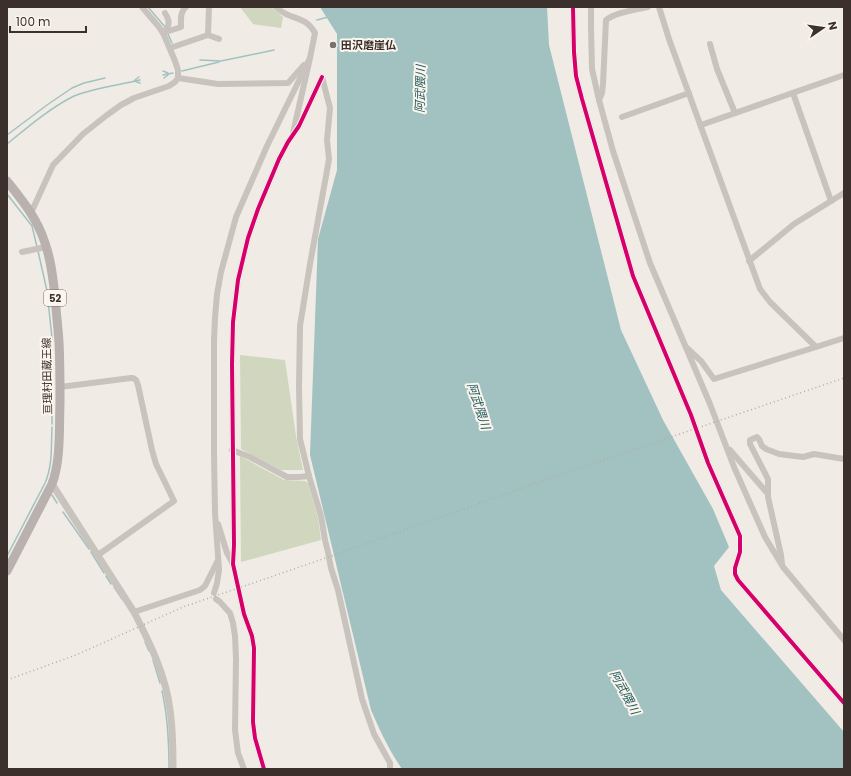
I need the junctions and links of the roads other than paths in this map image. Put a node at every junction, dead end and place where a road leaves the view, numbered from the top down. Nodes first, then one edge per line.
1 (142, 7) edge
2 (186, 7) edge
3 (209, 7) edge
4 (276, 7) edge
5 (573, 7) edge
6 (591, 7) edge
7 (648, 7) edge
8 (659, 7) edge
9 (165, 13) dead end
10 (163, 33) junction
11 (208, 35) junction
12 (219, 39) dead end
13 (710, 44) dead end
14 (170, 48) junction
15 (310, 58) junction
16 (844, 75) edge
17 (178, 78) junction
18 (689, 93) junction
19 (793, 93) junction
20 (599, 100) junction
21 (735, 113) junction
22 (622, 117) dead end
23 (701, 125) junction
24 (292, 136) junction
25 (7, 181) edge
26 (844, 193) edge
27 (831, 201) junction
28 (31, 213) junction
29 (46, 247) junction
30 (22, 252) dead end
31 (749, 260) junction
32 (844, 338) edge
33 (685, 346) junction
34 (816, 347) junction
35 (60, 387) junction
36 (726, 446) junction
37 (232, 450) junction
38 (844, 459) edge
39 (309, 476) junction
40 (52, 484) junction
41 (768, 494) junction
42 (215, 513) junction
43 (98, 555) junction
44 (218, 560) junction
45 (233, 564) junction
46 (783, 567) junction
47 (7, 571) edge
48 (134, 612) junction
49 (844, 640) edge
50 (844, 703) edge
51 (172, 769) edge
52 (244, 769) edge
53 (264, 769) edge
54 (390, 769) edge

1 - 10 street
2 - 10 street
3 - 11 street
4 - 15 street
5 - 50 street
6 - 20 street
7 - 20 street
8 - 18 street
9 - 10 street
10 - 14 street
11 - 12 street
11 - 14 street
13 - 21 street
14 - 17 street
15 - 17 street
15 - 24 street
15 - 42 street
16 - 19 street
17 - 28 street
18 - 22 street
18 - 23 street
19 - 21 street
19 - 27 street
20 - 33 street
21 - 23 street
23 - 31 street
24 - 37 street
24 - 39 street
25 - 28 main road, 亘理村田蔵王線 / 52
26 - 27 street
27 - 31 street
28 - 29 main road, 亘理村田蔵王線 / 52
29 - 30 street
29 - 35 main road, 亘理村田蔵王線 / 52
31 - 34 street
32 - 34 street
33 - 34 street
33 - 36 street
35 - 40 main road, 亘理村田蔵王線 / 52
35 - 43 street
36 - 41 street
36 - 46 street
37 - 39 street
37 - 45 street
38 - 41 street
39 - 54 street
40 - 43 street
40 - 47 main road, 亘理村田蔵王線 / 52
41 - 46 street
42 - 44 street
42 - 45 street
43 - 48 street
44 - 48 street
44 - 52 street
45 - 53 street
46 - 49 street
48 - 51 street

